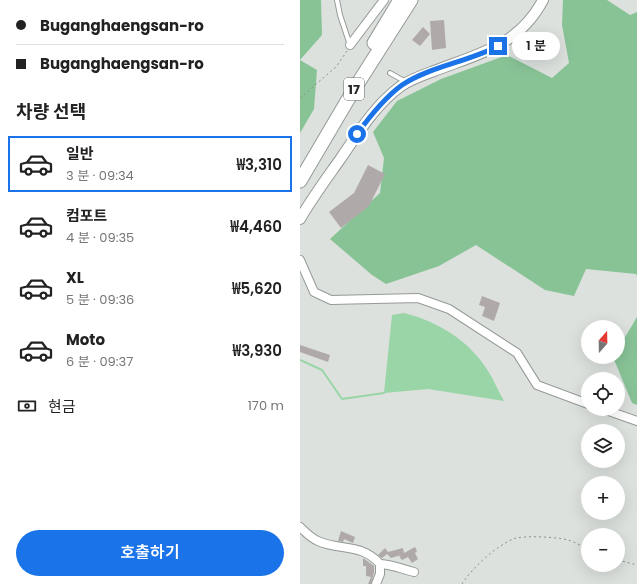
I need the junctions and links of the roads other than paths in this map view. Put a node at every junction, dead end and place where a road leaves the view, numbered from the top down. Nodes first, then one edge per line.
1 (337, 0) edge
2 (384, 0) edge
3 (400, 0) edge
4 (411, 0) edge
5 (543, 0) edge
6 (350, 45) joint
7 (390, 73) dead end
8 (407, 83) junction
9 (300, 165) edge
10 (300, 181) edge
11 (300, 219) edge
12 (300, 260) edge
13 (581, 401) edge
14 (623, 416) edge
15 (637, 421) edge
16 (300, 527) edge
17 (380, 564) junction
18 (414, 572) dead end
19 (376, 584) edge

1 - 6 lane
2 - 6 street
3 - 9 highway, 17
4 - 10 highway, 17
5 - 8 street
7 - 8 lane
8 - 11 street
12 - 13 street
14 - 15 street
16 - 17 street
17 - 18 street
17 - 19 street

